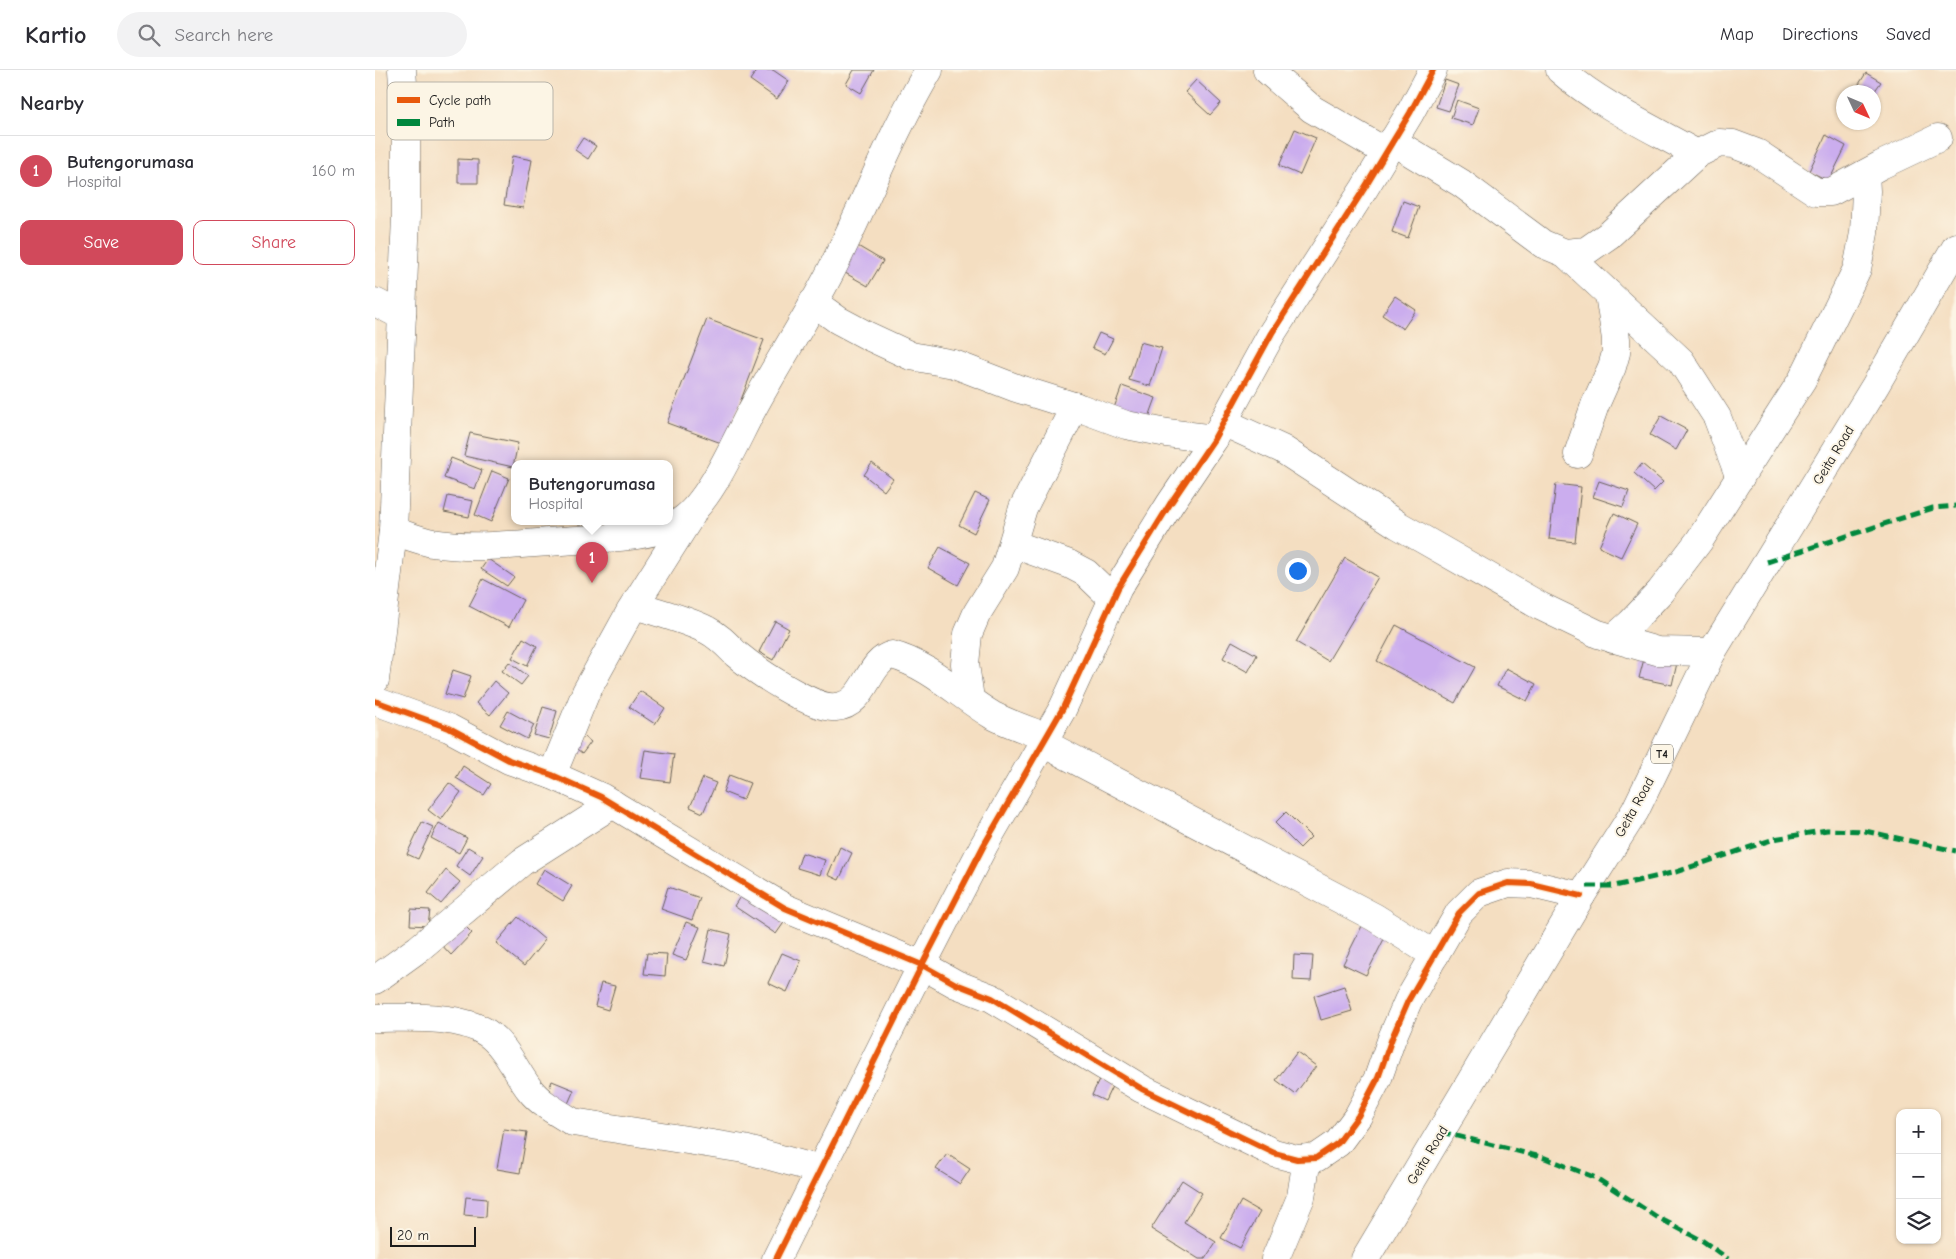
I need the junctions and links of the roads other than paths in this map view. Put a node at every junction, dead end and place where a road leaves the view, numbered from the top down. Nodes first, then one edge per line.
1 (929, 70) edge
2 (1267, 70) edge
3 (1433, 70) edge
4 (1560, 70) edge
5 (1939, 138) dead end
6 (406, 140) edge
7 (1389, 146) junction
8 (1697, 154) junction
9 (1865, 174) junction
10 (1956, 247) edge
11 (1565, 253) junction
12 (1609, 294) junction
13 (375, 302) edge
14 (813, 302) junction
15 (403, 316) junction
16 (1075, 406) junction
17 (1219, 431) junction
18 (1578, 454) dead end
19 (1740, 478) junction
20 (697, 506) junction
21 (673, 524) edge
22 (670, 525) edge
23 (393, 531) junction
24 (1013, 544) junction
25 (1113, 599) junction
26 (635, 605) junction
27 (1613, 639) junction
28 (1712, 652) junction
29 (375, 680) edge
30 (970, 699) junction
31 (375, 701) edge
32 (1045, 740) junction
33 (553, 775) junction
34 (613, 804) junction
35 (1581, 896) junction
36 (1435, 955) junction
37 (922, 965) junction
38 (375, 980) edge
39 (375, 1018) edge
40 (1307, 1158) junction
41 (821, 1170) junction
42 (776, 1259) edge
43 (1275, 1259) edge
44 (1365, 1259) edge

1 - 14 main road
2 - 7 main road
3 - 7 main road
4 - 8 main road
5 - 9 main road
6 - 15 main road
7 - 11 main road
7 - 17 main road
8 - 9 main road
8 - 11 main road
9 - 19 main road
10 - 28 main road, Geita Road / T4
11 - 12 main road
12 - 18 main road
12 - 19 main road
13 - 15 main road
14 - 16 main road
14 - 20 main road
15 - 23 main road
16 - 17 main road
16 - 24 main road
17 - 25 main road
17 - 27 main road
19 - 27 main road
20 - 21 main road
20 - 26 main road
22 - 23 main road
23 - 29 main road
24 - 25 main road
24 - 30 main road
25 - 32 main road
26 - 30 main road
26 - 33 main road
27 - 28 main road
28 - 35 main road, Geita Road / T4
30 - 32 main road
31 - 33 main road
32 - 36 main road
32 - 37 main road
33 - 34 main road
34 - 37 main road
34 - 38 main road
35 - 36 main road
35 - 44 main road, Geita Road / T4
36 - 40 main road
37 - 40 main road
37 - 41 main road
39 - 41 main road
40 - 43 main road
41 - 42 main road

